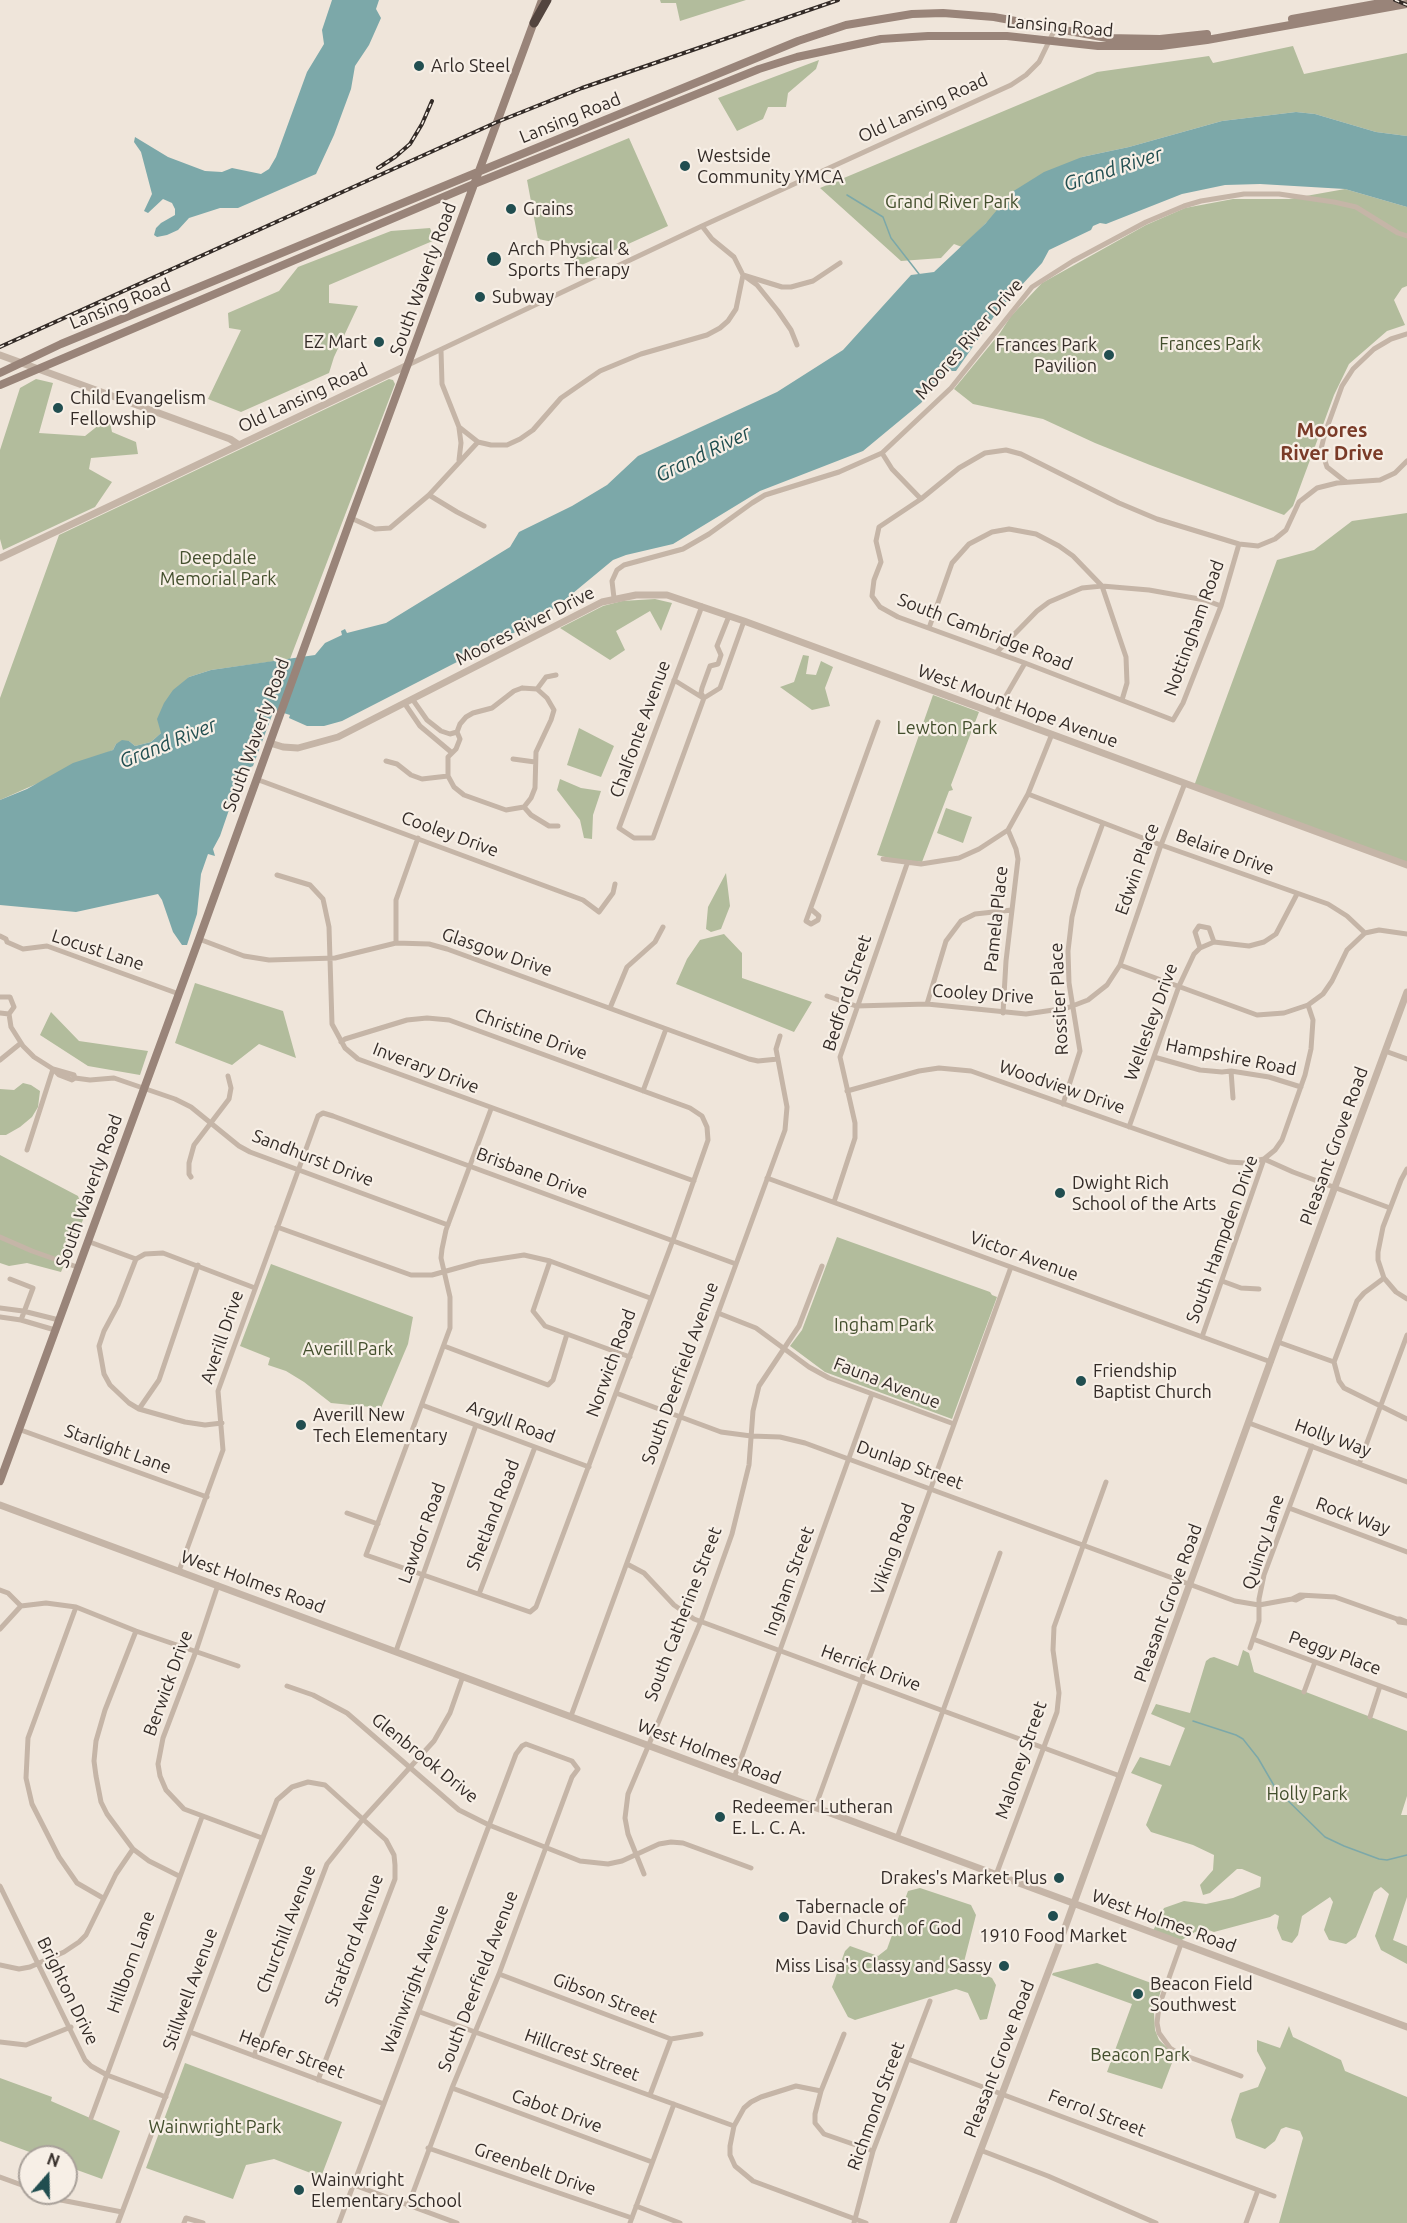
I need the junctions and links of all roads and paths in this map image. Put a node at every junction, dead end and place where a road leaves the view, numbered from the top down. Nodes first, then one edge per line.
1 (542, 0) edge
2 (546, 0) edge
3 (1397, 0) edge
4 (1407, 4) edge
5 (534, 23) junction
6 (1055, 29) junction
7 (1049, 41) junction
8 (1176, 41) junction
9 (478, 173) junction
10 (474, 184) junction
11 (702, 226) junction
12 (1407, 236) edge
13 (840, 263) dead end
14 (743, 275) junction
15 (1407, 334) edge
16 (796, 345) dead end
17 (441, 350) junction
18 (0, 355) edge
19 (22, 363) junction
20 (408, 365) junction
21 (36, 368) junction
22 (0, 373) edge
23 (0, 385) edge
24 (459, 427) junction
25 (478, 442) junction
26 (239, 445) junction
27 (882, 453) junction
28 (1407, 461) edge
29 (459, 462) junction
30 (1347, 482) junction
31 (429, 495) junction
32 (921, 498) junction
33 (351, 518) junction
34 (484, 526) dead end
35 (1239, 544) junction
36 (0, 558) edge
37 (1102, 586) junction
38 (614, 598) junction
39 (702, 606) junction
40 (1221, 606) junction
41 (729, 615) junction
42 (744, 621) junction
43 (929, 628) junction
44 (997, 652) junction
45 (1025, 663) junction
46 (556, 675) dead end
47 (674, 680) junction
48 (537, 689) junction
49 (704, 698) junction
50 (413, 700) junction
51 (1122, 700) junction
52 (405, 704) junction
53 (996, 713) junction
54 (1173, 720) joint
55 (878, 722) dead end
56 (457, 732) junction
57 (1052, 734) junction
58 (270, 743) junction
59 (451, 752) junction
60 (513, 759) dead end
61 (386, 761) dead end
62 (535, 762) junction
63 (448, 776) junction
64 (256, 780) junction
65 (1185, 783) junction
66 (1028, 794) junction
67 (524, 807) junction
68 (1102, 823) junction
69 (558, 826) dead end
70 (1008, 830) junction
71 (418, 838) junction
72 (1161, 845) junction
73 (883, 859) dead end
74 (907, 864) junction
75 (1407, 865) edge
76 (277, 875) dead end
77 (615, 884) dead end
78 (1297, 894) junction
79 (810, 909) dead end
80 (1012, 910) junction
81 (663, 927) dead end
82 (1365, 933) junction
83 (1407, 934) edge
84 (0, 936) edge
85 (199, 939) junction
86 (1214, 942) junction
87 (3, 943) edge
88 (396, 943) junction
89 (1200, 948) junction
90 (329, 958) junction
91 (1120, 965) junction
92 (1179, 986) junction
93 (1407, 992) edge
94 (179, 994) junction
95 (827, 996) dead end
96 (0, 997) edge
97 (927, 1004) junction
98 (1308, 1005) junction
99 (856, 1006) junction
100 (1072, 1007) junction
101 (610, 1008) junction
102 (0, 1013) edge
103 (1003, 1013) junction
104 (9, 1014) junction
105 (666, 1029) junction
106 (780, 1036) dead end
107 (341, 1042) junction
108 (21, 1043) junction
109 (1385, 1051) junction
110 (1154, 1057) junction
111 (778, 1059) junction
112 (1407, 1059) edge
113 (0, 1060) edge
114 (53, 1069) junction
115 (1231, 1071) junction
116 (228, 1076) dead end
117 (144, 1087) junction
118 (1301, 1087) junction
119 (644, 1091) junction
120 (847, 1091) junction
121 (1233, 1098) dead end
122 (1063, 1104) junction
123 (491, 1109) junction
124 (318, 1116) joint
125 (705, 1120) joint
126 (212, 1123) junction
127 (1129, 1127) junction
128 (27, 1150) dead end
129 (1264, 1159) junction
130 (470, 1167) junction
131 (1407, 1169) edge
132 (299, 1170) junction
133 (191, 1177) dead end
134 (768, 1178) junction
135 (694, 1181) junction
136 (1335, 1187) junction
137 (834, 1202) junction
138 (1390, 1208) junction
139 (448, 1225) junction
140 (277, 1227) junction
141 (0, 1237) edge
142 (673, 1240) junction
143 (87, 1241) junction
144 (136, 1259) junction
145 (550, 1261) junction
146 (736, 1264) junction
147 (198, 1265) junction
148 (822, 1266) dead end
149 (77, 1267) junction
150 (1011, 1267) junction
151 (445, 1272) junction
152 (1384, 1278) junction
153 (10, 1279) dead end
154 (1222, 1281) junction
155 (255, 1288) junction
156 (1259, 1289) dead end
157 (650, 1298) junction
158 (1407, 1299) edge
159 (0, 1308) edge
160 (24, 1311) junction
161 (718, 1313) junction
162 (0, 1317) edge
163 (21, 1320) junction
164 (59, 1320) junction
165 (55, 1330) junction
166 (567, 1334) junction
167 (1407, 1335) edge
168 (1202, 1337) junction
169 (1278, 1342) junction
170 (444, 1346) junction
171 (784, 1348) junction
172 (1399, 1356) junction
173 (630, 1357) junction
174 (1407, 1359) edge
175 (1271, 1362) junction
176 (1334, 1362) junction
177 (616, 1394) junction
178 (872, 1394) junction
179 (422, 1405) junction
180 (1381, 1405) junction
181 (139, 1409) junction
182 (680, 1418) junction
183 (1407, 1419) edge
184 (222, 1423) junction
185 (1249, 1423) junction
186 (954, 1424) junction
187 (476, 1425) junction
188 (18, 1429) junction
189 (751, 1436) junction
190 (1312, 1446) junction
191 (535, 1447) junction
192 (849, 1458) junction
193 (1359, 1464) junction
194 (589, 1467) junction
195 (0, 1481) edge
196 (1106, 1482) dead end
197 (1407, 1482) edge
198 (931, 1489) junction
199 (207, 1497) junction
200 (0, 1505) edge
201 (1289, 1508) junction
202 (347, 1513) dead end
203 (378, 1524) junction
204 (1084, 1545) junction
205 (1407, 1552) edge
206 (1000, 1553) dead end
207 (627, 1564) junction
208 (179, 1570) junction
209 (423, 1574) junction
210 (1190, 1584) junction
211 (218, 1585) junction
212 (0, 1590) edge
213 (479, 1594) junction
214 (1259, 1605) junction
215 (21, 1606) junction
216 (76, 1607) junction
217 (701, 1621) junction
218 (1407, 1623) edge
219 (0, 1629) edge
220 (136, 1631) junction
221 (1253, 1639) junction
222 (1250, 1648) dead end
223 (780, 1650) junction
224 (396, 1651) junction
225 (196, 1652) junction
226 (1315, 1662) junction
227 (238, 1666) dead end
228 (464, 1676) junction
229 (861, 1680) junction
230 (287, 1686) dead end
231 (1380, 1686) junction
232 (1304, 1692) dead end
233 (1407, 1696) edge
234 (943, 1710) junction
235 (571, 1716) junction
236 (1370, 1717) dead end
237 (522, 1746) joint
238 (647, 1746) junction
239 (1043, 1748) junction
240 (410, 1768) junction
241 (1120, 1776) junction
242 (734, 1778) junction
243 (308, 1782) joint
244 (815, 1808) junction
245 (202, 1817) junction
246 (363, 1819) junction
247 (489, 1825) junction
248 (262, 1838) junction
249 (897, 1838) junction
250 (545, 1848) junction
251 (133, 1849) junction
252 (636, 1855) junction
253 (751, 1868) dead end
254 (644, 1874) dead end
255 (996, 1875) junction
256 (179, 1876) junction
257 (0, 1886) edge
258 (103, 1898) junction
259 (1074, 1904) junction
260 (1181, 1944) junction
261 (39, 1964) junction
262 (0, 1965) edge
263 (499, 1974) junction
264 (930, 2001) dead end
265 (420, 2012) junction
266 (71, 2027) junction
267 (1407, 2027) edge
268 (474, 2031) junction
269 (190, 2032) junction
270 (701, 2034) dead end
271 (844, 2034) dead end
272 (671, 2039) junction
273 (0, 2042) edge
274 (254, 2056) junction
275 (908, 2059) junction
276 (106, 2076) junction
277 (1241, 2076) dead end
278 (318, 2080) junction
279 (452, 2088) junction
280 (821, 2091) junction
281 (1002, 2094) junction
282 (651, 2096) junction
283 (166, 2097) junction
284 (384, 2104) junction
285 (674, 2104) junction
286 (91, 2118) dead end
287 (735, 2126) junction
288 (429, 2148) junction
289 (873, 2151) junction
290 (980, 2151) junction
291 (652, 2162) junction
292 (0, 2177) edge
293 (18, 2184) edge
294 (354, 2185) junction
295 (1258, 2190) junction
296 (1274, 2196) dead end
297 (78, 2203) edge
298 (408, 2205) junction
299 (636, 2206) junction
300 (122, 2212) junction
301 (185, 2221) edge
302 (446, 2221) edge
303 (631, 2221) edge
304 (855, 2221) edge
305 (956, 2222) edge
306 (118, 2223) edge
307 (203, 2223) edge
308 (339, 2223) edge
309 (457, 2223) edge
310 (680, 2223) edge
311 (866, 2223) edge
312 (1156, 2223) edge
313 (1246, 2223) edge

1 - 5 main road, South Waverly Road
2 - 5 highway
3 - 8 main road
4 - 8 main road
5 - 9 main road, South Waverly Road
6 - 7 street, Old Lansing Road
6 - 8 main road, Lansing Road
6 - 9 main road, Lansing Road
7 - 8 main road, Lansing Road
7 - 10 main road, Lansing Road
7 - 11 street, Old Lansing Road
9 - 10 main road, South Waverly Road
9 - 19 main road, Lansing Road
10 - 20 main road, South Waverly Road
10 - 21 main road, Lansing Road
11 - 14 street
11 - 17 street, Old Lansing Road
12 - 27 street, Moores River Drive
13 - 14 street
14 - 16 street
14 - 25 street
15 - 30 street
17 - 20 street, Old Lansing Road
17 - 24 street
18 - 19 street
19 - 21 street
19 - 22 main road, Lansing Road
20 - 26 street, Old Lansing Road
20 - 33 main road, South Waverly Road
21 - 23 main road, Lansing Road
21 - 26 street
24 - 25 street
24 - 29 street
25 - 29 street
26 - 36 street, Old Lansing Road
27 - 32 street
27 - 38 street, Moores River Drive
28 - 30 street
29 - 31 street
30 - 35 street
31 - 33 street
31 - 34 street
32 - 35 street
32 - 43 street, South Cambridge Road
33 - 58 main road, South Waverly Road
35 - 40 street, Nottingham Road
37 - 40 street
37 - 43 street
37 - 44 street
37 - 51 street
38 - 39 street, West Mount Hope Avenue
38 - 50 street, Moores River Drive
39 - 41 street, West Mount Hope Avenue
39 - 47 street, Chalfonte Avenue
40 - 54 street, Nottingham Road
41 - 42 street, West Mount Hope Avenue
41 - 49 street
42 - 49 street
42 - 53 street, West Mount Hope Avenue
43 - 44 street, South Cambridge Road
44 - 45 street, South Cambridge Road
45 - 51 street, South Cambridge Road
45 - 53 street
46 - 48 street
47 - 49 street
47 - 49 street, Chalfonte Avenue
48 - 56 street
48 - 62 street
50 - 52 street, Moores River Drive
50 - 56 street
51 - 54 street, South Cambridge Road
52 - 58 street, Moores River Drive
52 - 59 street
53 - 57 street, West Mount Hope Avenue
55 - 79 street
56 - 59 street
57 - 65 street, West Mount Hope Avenue
57 - 66 street
58 - 64 main road, South Waverly Road
59 - 63 street
60 - 62 street
61 - 63 street
62 - 67 street
63 - 67 street
64 - 71 street, Cooley Drive
64 - 85 main road, South Waverly Road
65 - 72 street, Edwin Place
65 - 75 street, West Mount Hope Avenue
66 - 68 street, Belaire Drive
66 - 70 street
67 - 69 street
68 - 72 street, Belaire Drive
68 - 100 street, Rossiter Place
70 - 74 street
70 - 80 street, Pamela Place
71 - 77 street, Cooley Drive
71 - 88 street
72 - 78 street, Belaire Drive
72 - 91 street, Edwin Place
73 - 74 street
74 - 99 street, Bedford Street
76 - 90 street, Inverary Drive
78 - 82 street, Belaire Drive
78 - 86 street, Wellesley Drive
80 - 97 street
80 - 103 street, Pamela Place
81 - 101 street
82 - 83 street
82 - 98 street
84 - 87 street, Locust Lane
85 - 90 street, Glasgow Drive
85 - 94 main road, South Waverly Road
86 - 89 street, Wellesley Drive
86 - 89 street
87 - 94 street, Locust Lane
88 - 90 street, Glasgow Drive
88 - 101 street, Glasgow Drive
89 - 92 street, Wellesley Drive
90 - 107 street, Inverary Drive
91 - 92 street
91 - 100 street, Cooley Drive
92 - 98 street
92 - 110 street, Wellesley Drive
93 - 109 street, Pleasant Grove Road
94 - 117 main road, South Waverly Road
95 - 99 street, Cooley Drive
96 - 104 street
97 - 99 street, Cooley Drive
97 - 103 street, Cooley Drive
98 - 118 street, South Hampden Drive
99 - 120 street, Bedford Street
100 - 103 street, Cooley Drive
100 - 122 street, Rossiter Place
101 - 105 street, Glasgow Drive
102 - 104 street
104 - 108 street
105 - 111 street, Glasgow Drive
105 - 119 street
106 - 111 street, South Deerfield Avenue
107 - 119 street, Christine Drive
107 - 123 street, Inverary Drive
108 - 113 street
108 - 114 street
109 - 112 street
109 - 136 street, Pleasant Grove Road
110 - 115 street, Hampshire Road
110 - 127 street, Wellesley Drive
111 - 134 street, South Deerfield Avenue
114 - 117 street, Sandhurst Drive
114 - 128 street
115 - 118 street, Hampshire Road
115 - 121 street
116 - 126 street
117 - 126 street, Sandhurst Drive
117 - 143 main road, South Waverly Road
118 - 129 street, South Hampden Drive
119 - 125 street, Christine Drive
120 - 122 street, Woodview Drive
120 - 137 street, Bedford Street
122 - 127 street, Woodview Drive
123 - 130 street
123 - 135 street, Inverary Drive
124 - 130 street, Brisbane Drive
124 - 132 street, Averill Drive
125 - 135 street, Norwich Road
126 - 132 street, Sandhurst Drive
126 - 133 street
127 - 129 street, Woodview Drive
129 - 136 street
129 - 154 street, South Hampden Drive
130 - 139 street
130 - 142 street, Brisbane Drive
131 - 138 street
132 - 139 street, Sandhurst Drive
132 - 140 street, Averill Drive
134 - 137 street, Victor Avenue
134 - 146 street, South Deerfield Avenue
135 - 142 street, Norwich Road
136 - 138 street
136 - 169 street, Pleasant Grove Road
137 - 150 street, Victor Avenue
138 - 152 street
139 - 151 street
140 - 151 street
140 - 155 street, Averill Drive
141 - 149 street
142 - 146 street, Brisbane Drive
142 - 157 street, Norwich Road
143 - 144 street
143 - 149 main road, South Waverly Road
144 - 147 street
144 - 181 street
145 - 151 street
145 - 157 street
145 - 166 street
146 - 161 street, South Deerfield Avenue
147 - 155 street
147 - 181 street
148 - 171 street, South Catherine Street
149 - 164 main road, South Waverly Road
150 - 168 street, Victor Avenue
150 - 186 street, Viking Road
151 - 170 street
152 - 158 street
152 - 176 street
153 - 160 street
154 - 156 street
154 - 168 street, South Hampden Drive
155 - 184 street, Averill Drive
157 - 173 street, Norwich Road
159 - 160 street
160 - 163 street
160 - 164 street
161 - 171 street, Fauna Avenue
161 - 182 street, South Deerfield Avenue
162 - 163 street
163 - 165 street
164 - 165 main road, South Waverly Road
165 - 188 main road, South Waverly Road
166 - 170 street
166 - 173 street
167 - 172 street
168 - 175 street, Victor Avenue
169 - 175 street, Pleasant Grove Road
169 - 176 street
170 - 179 street
171 - 178 street, Fauna Avenue
171 - 189 street, South Catherine Street
172 - 174 street
172 - 180 street
173 - 177 street, Norwich Road
175 - 185 street, Pleasant Grove Road
176 - 180 street
177 - 182 street, Dunlap Street
177 - 194 street, Norwich Road
178 - 186 street, Fauna Avenue
178 - 192 street, Ingham Street
179 - 187 street, Argyll Road
179 - 203 street
180 - 183 street
180 - 193 street
181 - 184 street
182 - 189 street, Dunlap Street
182 - 207 street, South Deerfield Avenue
184 - 199 street, Averill Drive
185 - 190 street, Holly Way
185 - 210 street, Pleasant Grove Road
186 - 198 street, Viking Road
187 - 191 street, Argyll Road
187 - 209 street, Lawdor Road
188 - 195 main road, South Waverly Road
188 - 199 street, Starlight Lane
189 - 192 street, Dunlap Street
189 - 217 street, South Catherine Street
190 - 193 street, Holly Way
190 - 201 street, Quincy Lane
191 - 194 street, Argyll Road
191 - 213 street, Shetland Road
192 - 198 street, Dunlap Street
192 - 223 street, Ingham Street
193 - 197 street, Holly Way
194 - 213 street, Norwich Road
196 - 204 street, Maloney Street
198 - 204 street, Dunlap Street
198 - 229 street, Viking Road
199 - 208 street, Averill Drive
200 - 208 street, West Holmes Road
201 - 205 street, Rock Way
201 - 214 street, Quincy Lane
202 - 203 street
203 - 209 street
204 - 210 street, Dunlap Street
204 - 239 street, Maloney Street
206 - 234 street
207 - 217 street, Herrick Drive
207 - 235 street, South Deerfield Avenue
208 - 211 street, West Holmes Road
209 - 213 street
209 - 224 street, Lawdor Road
210 - 214 street, Dunlap Street
210 - 241 street, Pleasant Grove Road
211 - 224 street, West Holmes Road
211 - 225 street, Berwick Drive
212 - 215 street
214 - 218 street
214 - 221 street, Quincy Lane
215 - 216 street
215 - 219 street
216 - 220 street
216 - 258 street
217 - 223 street, Herrick Drive
217 - 238 street, South Catherine Street
220 - 225 street
220 - 251 street
221 - 222 street, Quincy Lane
221 - 226 street, Peggy Place
223 - 229 street, Herrick Drive
223 - 242 street, Ingham Street
224 - 228 street, West Holmes Road
225 - 227 street
225 - 245 street, Berwick Drive
226 - 231 street, Peggy Place
226 - 232 street
228 - 235 street, West Holmes Road
228 - 240 street, Churchill Avenue
229 - 234 street, Herrick Drive
229 - 244 street, Viking Road
230 - 240 street, Glenbrook Drive
231 - 233 street, Peggy Place
231 - 236 street
234 - 239 street, Herrick Drive
234 - 249 street
235 - 238 street, West Holmes Road
237 - 247 street, Wainwright Avenue
237 - 250 street, South Deerfield Avenue
238 - 242 street, West Holmes Road
238 - 252 street, South Catherine Street
239 - 241 street, Herrick Drive
239 - 255 street, Maloney Street
240 - 246 street, Churchill Avenue
240 - 247 street, Glenbrook Drive
241 - 259 street, Pleasant Grove Road
242 - 244 street, West Holmes Road
243 - 246 street, Stratford Avenue
243 - 248 street, Stillwell Avenue
244 - 249 street, West Holmes Road
245 - 248 street, Berwick Drive
245 - 256 street, Hillborn Lane
246 - 274 street, Churchill Avenue
246 - 278 street, Stratford Avenue
247 - 250 street, Glenbrook Drive
247 - 265 street, Wainwright Avenue
248 - 269 street, Stillwell Avenue
249 - 255 street, West Holmes Road
250 - 252 street, Glenbrook Drive
250 - 263 street, South Deerfield Avenue
251 - 256 street
251 - 258 street
252 - 253 street, Glenbrook Drive
252 - 254 street, South Catherine Street
255 - 259 street, West Holmes Road
256 - 276 street, Hillborn Lane
257 - 261 street, Brighton Drive
258 - 261 street
259 - 260 street, West Holmes Road
259 - 281 street, Pleasant Grove Road
260 - 267 street, West Holmes Road
260 - 277 street
261 - 262 street
261 - 266 street, Brighton Drive
263 - 268 street, South Deerfield Avenue
263 - 272 street, Gibson Street
264 - 275 street, Richmond Street
265 - 268 street, Hillcrest Street
265 - 284 street, Wainwright Avenue
266 - 273 street
266 - 276 street, Brighton Drive
268 - 279 street, South Deerfield Avenue
268 - 282 street, Hillcrest Street
269 - 274 street, Hepfer Street
269 - 283 street, Stillwell Avenue
270 - 272 street, Gibson Street
271 - 280 street
272 - 282 street
274 - 278 street, Hepfer Street
275 - 281 street, Ferrol Street
275 - 289 street, Richmond Street
276 - 283 street, Brighton Drive
276 - 286 street, Hillborn Lane
278 - 284 street, Hepfer Street
279 - 288 street, South Deerfield Avenue
279 - 291 street, Cabot Drive
280 - 287 street
280 - 289 street
281 - 290 street, Pleasant Grove Road
281 - 295 street, Ferrol Street
282 - 285 street, Hillcrest Street
283 - 300 street, Stillwell Avenue
284 - 294 street, Wainwright Avenue
285 - 287 street, Hillcrest Street
285 - 291 street
287 - 304 street
288 - 298 street, South Deerfield Avenue
288 - 303 street, Greenbelt Drive
289 - 304 street, Richmond Street
290 - 305 street, Pleasant Grove Road
290 - 312 street
291 - 299 street
292 - 293 street
294 - 298 street
294 - 308 street, Wainwright Avenue
295 - 296 street, Ferrol Street
295 - 313 street
297 - 300 street
298 - 302 street
299 - 303 street
299 - 310 street
300 - 306 street, Stillwell Avenue
301 - 307 street
302 - 309 street
304 - 311 street

